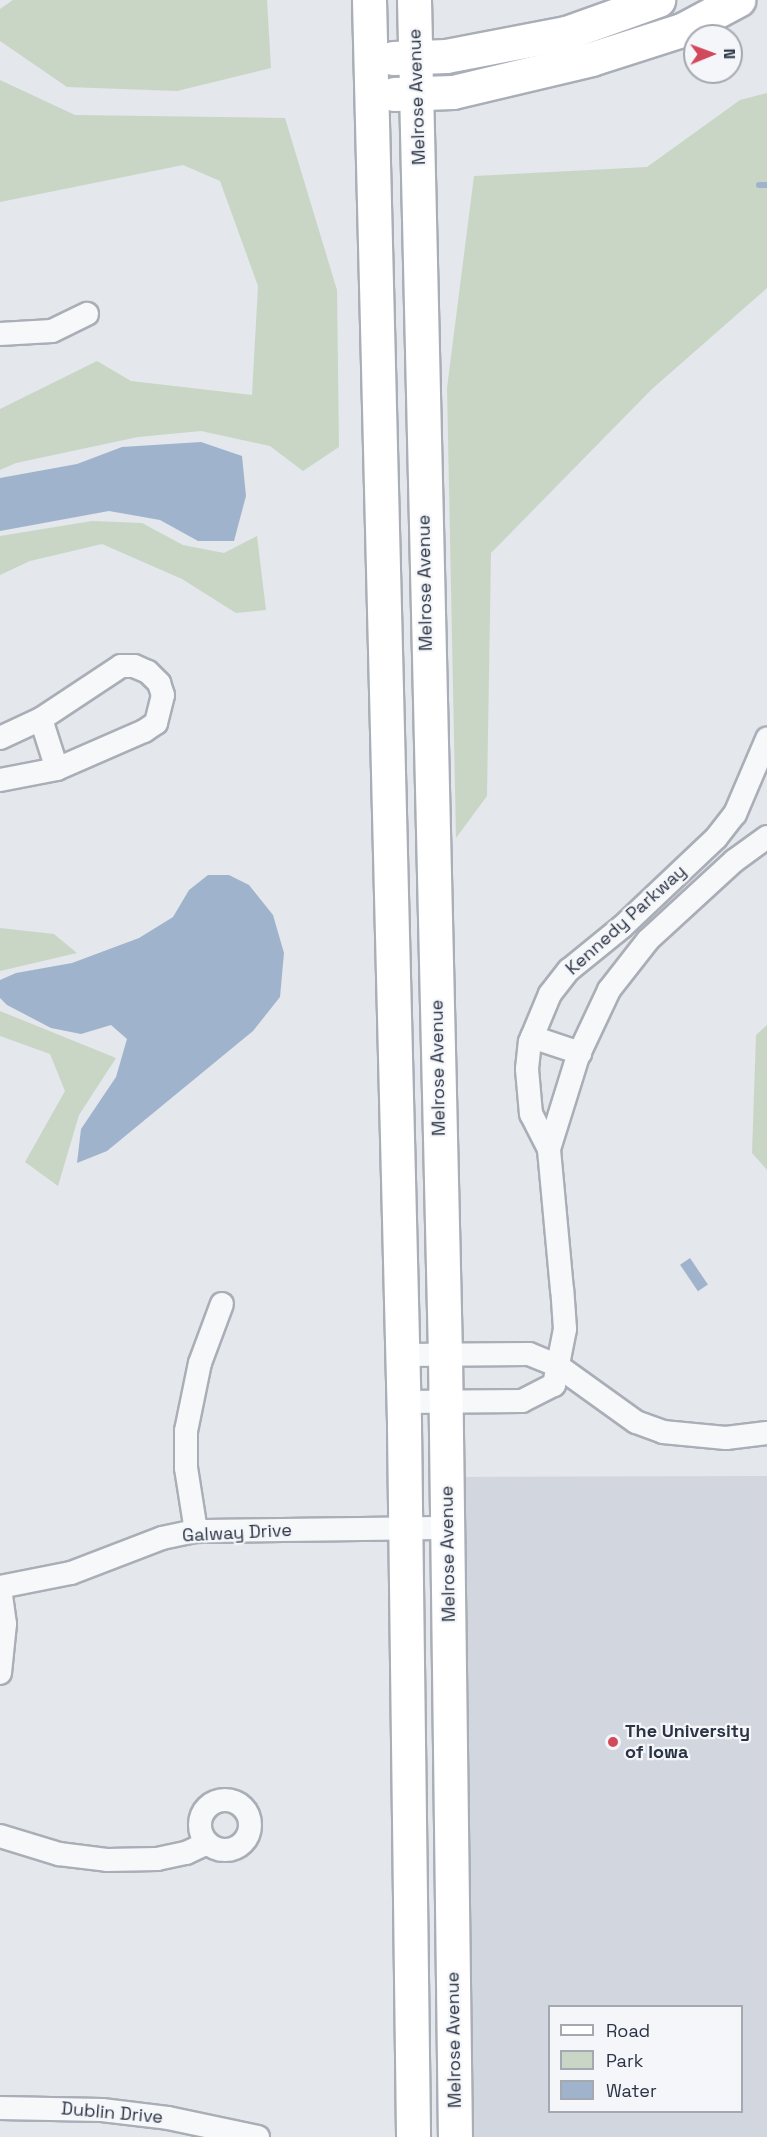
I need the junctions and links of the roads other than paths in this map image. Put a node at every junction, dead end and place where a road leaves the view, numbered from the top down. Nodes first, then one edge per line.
1 (369, 0) edge
2 (414, 0) edge
3 (658, 0) edge
4 (738, 0) edge
5 (415, 57) junction
6 (370, 58) junction
7 (416, 93) junction
8 (371, 94) junction
9 (87, 314) dead end
10 (0, 334) edge
11 (41, 719) junction
12 (0, 738) edge
13 (767, 739) edge
14 (57, 769) junction
15 (0, 780) edge
16 (767, 837) edge
17 (703, 850) junction
18 (724, 869) junction
19 (532, 1037) junction
20 (580, 1053) junction
21 (549, 1149) junction
22 (222, 1304) dead end
23 (402, 1355) junction
24 (446, 1355) junction
25 (558, 1366) junction
26 (403, 1402) junction
27 (446, 1402) junction
28 (767, 1433) edge
29 (405, 1528) junction
30 (447, 1528) junction
31 (196, 1531) junction
32 (0, 1587) edge
33 (0, 1673) edge
34 (0, 1836) edge
35 (207, 1843) dead end
36 (0, 2108) edge
37 (258, 2137) edge
38 (413, 2137) edge
39 (455, 2137) edge

1 - 6 main road
2 - 5 main road, Melrose Avenue
3 - 5 main road
4 - 7 main road
5 - 6 main road
5 - 7 main road, Melrose Avenue
6 - 8 main road
7 - 8 main road
7 - 24 main road, Melrose Avenue
8 - 23 main road
9 - 10 street
11 - 12 street
11 - 14 street
11 - 14 street
13 - 17 street, Kennedy Parkway
14 - 15 street
16 - 18 street, Kennedy Parkway
17 - 18 street
17 - 19 street, Kennedy Parkway
18 - 20 street, Kennedy Parkway
19 - 20 street
19 - 21 street, Kennedy Parkway
20 - 21 street, Kennedy Parkway
21 - 25 street, Kennedy Parkway
22 - 31 street
23 - 24 street
23 - 26 main road
24 - 25 street
24 - 27 main road, Melrose Avenue
25 - 27 street, Kennedy Parkway
25 - 28 street
26 - 27 street, Kennedy Parkway
26 - 29 main road
27 - 30 main road, Melrose Avenue
29 - 30 street, Galway Drive
29 - 31 street, Galway Drive
29 - 38 main road
30 - 39 main road, Melrose Avenue
31 - 32 street, Galway Drive
32 - 33 street
34 - 35 street
36 - 37 street, Dublin Drive

